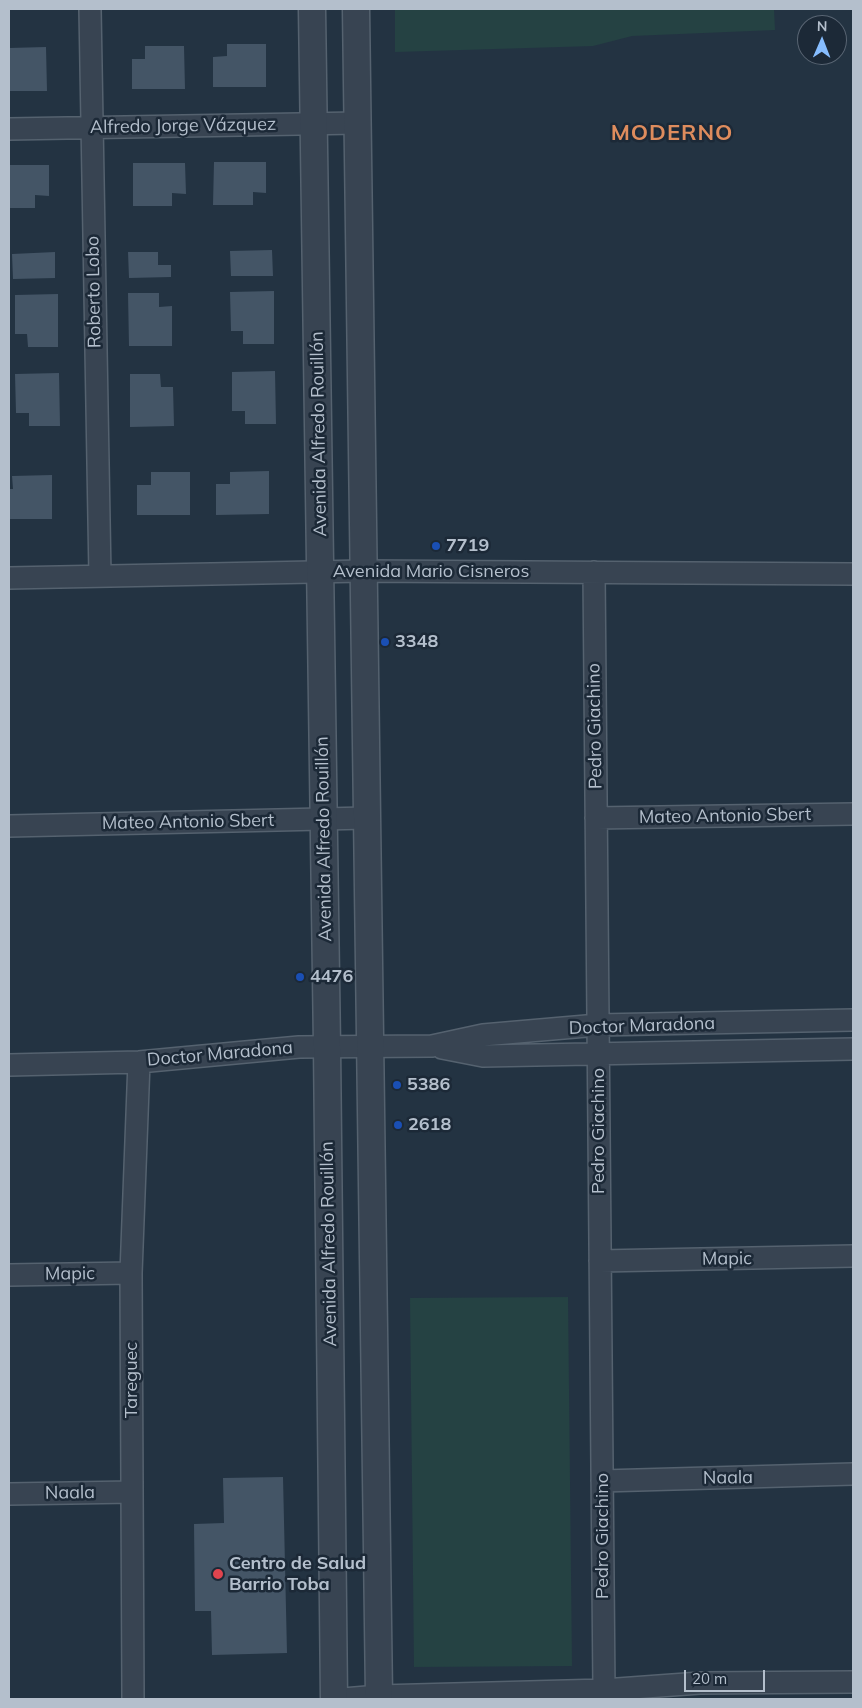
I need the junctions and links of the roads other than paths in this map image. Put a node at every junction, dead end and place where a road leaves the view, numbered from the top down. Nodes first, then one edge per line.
1 (90, 9) edge
2 (312, 9) edge
3 (356, 9) edge
4 (358, 123) junction
5 (314, 124) junction
6 (92, 127) junction
7 (9, 128) edge
8 (363, 571) junction
9 (321, 572) junction
10 (594, 572) junction
11 (853, 574) edge
12 (100, 576) junction
13 (9, 578) edge
14 (853, 814) edge
15 (367, 818) junction
16 (596, 818) junction
17 (324, 820) junction
18 (9, 826) edge
19 (853, 1020) edge
20 (598, 1025) junction
21 (370, 1046) junction
22 (432, 1046) junction
23 (327, 1047) junction
24 (853, 1048) edge
25 (598, 1052) junction
26 (139, 1062) junction
27 (9, 1065) edge
28 (853, 1256) edge
29 (600, 1261) junction
30 (131, 1273) junction
31 (9, 1275) edge
32 (853, 1474) edge
33 (602, 1481) junction
34 (132, 1492) junction
35 (9, 1494) edge
36 (853, 1682) edge
37 (604, 1690) junction
38 (700, 1691) edge
39 (379, 1696) junction
40 (133, 1699) edge
41 (346, 1699) edge

1 - 6 street, Roberto Lobo
2 - 5 street, Avenida Alfredo Rouillón
3 - 4 street
4 - 5 street, Alfredo Jorge Vázquez
4 - 8 street
5 - 6 street, Alfredo Jorge Vázquez
5 - 9 street, Avenida Alfredo Rouillón
6 - 7 street, Alfredo Jorge Vázquez
6 - 12 street, Roberto Lobo
8 - 9 street, Avenida Mario Cisneros
8 - 10 street, Avenida Mario Cisneros
8 - 15 street
9 - 12 street, Avenida Mario Cisneros
9 - 17 street, Avenida Alfredo Rouillón
10 - 11 street, Avenida Mario Cisneros
10 - 16 street, Pedro Giachino
12 - 13 street, Avenida Mario Cisneros
14 - 16 street, Mateo Antonio Sbert
15 - 17 street, Mateo Antonio Sbert
15 - 21 street
16 - 20 street, Pedro Giachino
17 - 18 street, Mateo Antonio Sbert
17 - 23 street, Avenida Alfredo Rouillón
19 - 20 street, Doctor Maradona
20 - 22 street, Doctor Maradona
20 - 25 street, Pedro Giachino
21 - 22 street, Doctor Maradona
21 - 23 street, Doctor Maradona
21 - 39 street
22 - 25 street, Doctor Maradona
23 - 26 street, Doctor Maradona
23 - 41 street, Avenida Alfredo Rouillón
24 - 25 street, Doctor Maradona
25 - 29 street, Pedro Giachino
26 - 27 street, Doctor Maradona
26 - 30 street, Tareguec
28 - 29 street, Mapic
29 - 33 street, Pedro Giachino
30 - 31 street, Mapic
30 - 34 street, Tareguec
32 - 33 street, Naala
33 - 37 street, Pedro Giachino
34 - 35 street, Naala
34 - 40 street, Tareguec
36 - 38 street
37 - 38 street
37 - 39 street
39 - 41 street

